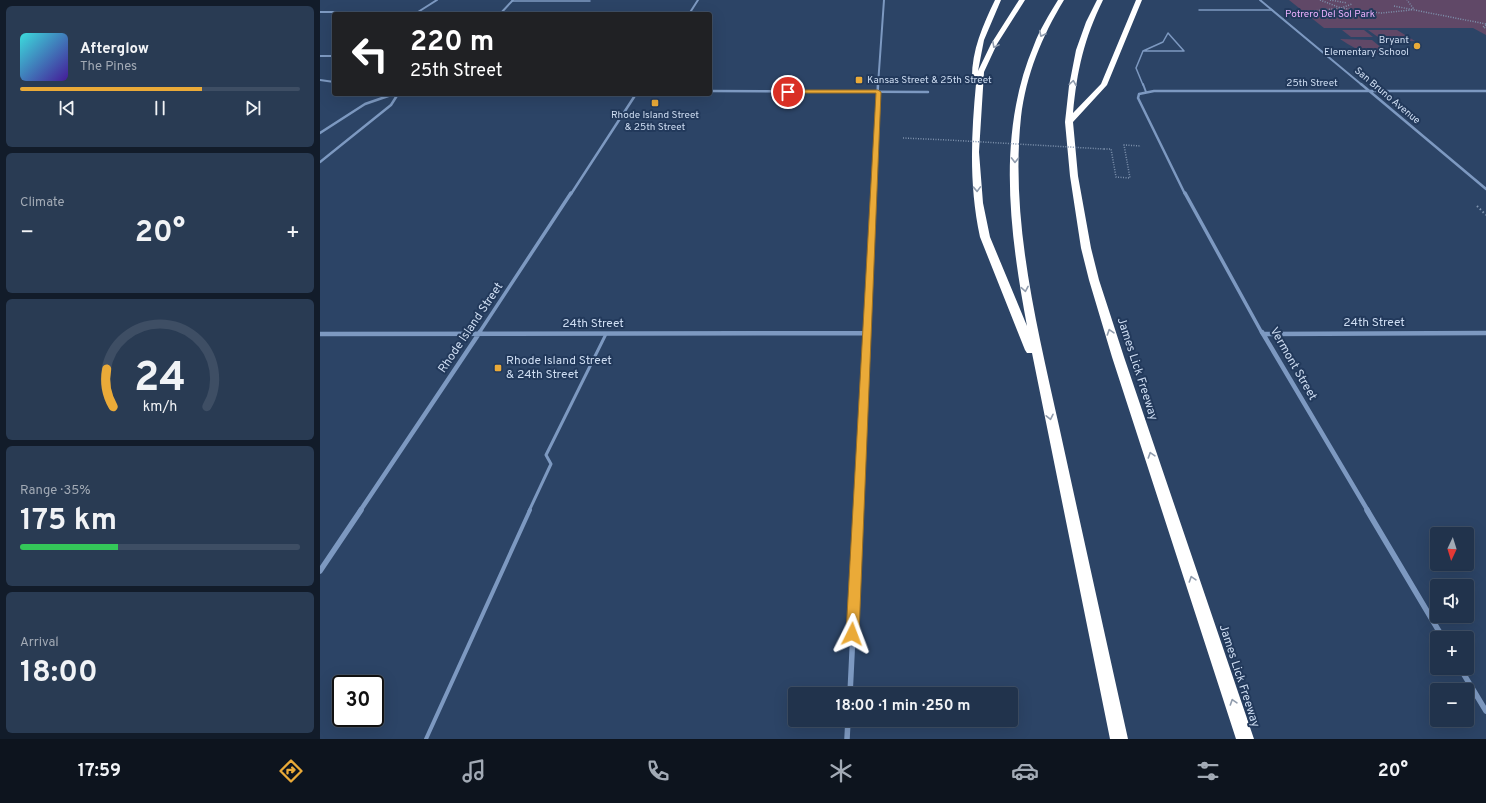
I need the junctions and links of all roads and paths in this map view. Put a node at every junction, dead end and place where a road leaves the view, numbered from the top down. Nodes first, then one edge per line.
1 (437, 0) edge
2 (698, 0) edge
3 (884, 0) edge
4 (998, 0) edge
5 (1022, 0) edge
6 (1061, 0) edge
7 (1100, 0) edge
8 (1139, 0) edge
9 (1260, 0) edge
10 (1320, 0) edge
11 (1330, 0) edge
12 (1407, 0) edge
13 (513, 1) edge
14 (590, 1) dead end
15 (1347, 3) dead end
16 (1352, 4) dead end
17 (1394, 6) dead end
18 (1341, 8) junction
19 (1198, 10) dead end
20 (1272, 10) junction
21 (1411, 10) junction
22 (320, 12) edge
23 (502, 12) edge
24 (690, 12) edge
25 (1298, 12) dead end
26 (1140, 16) dead end
27 (1486, 25) edge
28 (1119, 46) junction
29 (1143, 51) junction
30 (320, 56) edge
31 (332, 56) edge
32 (320, 80) edge
33 (332, 82) edge
34 (1486, 90) edge
35 (712, 91) edge
36 (1368, 91) junction
37 (878, 92) junction
38 (928, 92) dead end
39 (1146, 92) junction
40 (1139, 94) joint
41 (388, 96) edge
42 (397, 96) edge
43 (635, 96) edge
44 (978, 108) junction
45 (1069, 122) junction
46 (320, 133) edge
47 (903, 138) dead end
48 (1161, 146) junction
49 (320, 162) edge
50 (1486, 189) edge
51 (867, 333) junction
52 (1486, 333) edge
53 (320, 334) edge
54 (479, 334) junction
55 (606, 334) junction
56 (1263, 334) junction
57 (1042, 376) junction
58 (320, 571) edge
59 (1439, 631) edge
60 (1464, 675) edge
61 (850, 687) edge
62 (1486, 711) edge
63 (848, 727) edge
64 (426, 739) edge
65 (847, 739) edge
66 (1119, 739) edge
67 (1245, 739) edge

1 - 22 street
2 - 24 street
3 - 37 street
4 - 44 highway
5 -> 44 highway
6 -> 57 highway
45 -> 7 highway, James Lick Freeway
8 - 28 highway
9 - 20 street, San Bruno Avenue
10 - 18 path
11 - 15 path
12 - 21 path
13 - 14 lane
13 - 23 street
16 - 18 path
17 - 21 path
18 - 21 path
18 - 25 path
19 - 20 lane
20 - 36 street, San Bruno Avenue
21 - 27 path
26 - 28 highway
28 - 45 highway
29 - 29 lane
29 - 39 lane
30 - 31 street
32 - 33 street
34 - 36 street, 25th Street
35 - 37 street
36 - 39 street, 25th Street
36 - 50 street, San Bruno Avenue
37 - 38 street
37 - 51 street
39 - 40 street, 25th Street
40 - 48 street, Vermont Street
41 - 46 street
42 - 49 street
43 - 54 street, Rhode Island Street
44 -> 57 highway
67 -> 45 highway, James Lick Freeway
47 - 48 path, bridge
48 - 56 street, Vermont Street
51 - 55 street, 24th Street
51 - 61 street
52 - 56 street, 24th Street
53 - 54 street, 24th Street
54 - 55 street, 24th Street
54 - 58 street, Rhode Island Street
55 - 64 lane
56 - 59 street, Vermont Street
57 -> 66 highway
60 - 62 street
63 - 65 street

